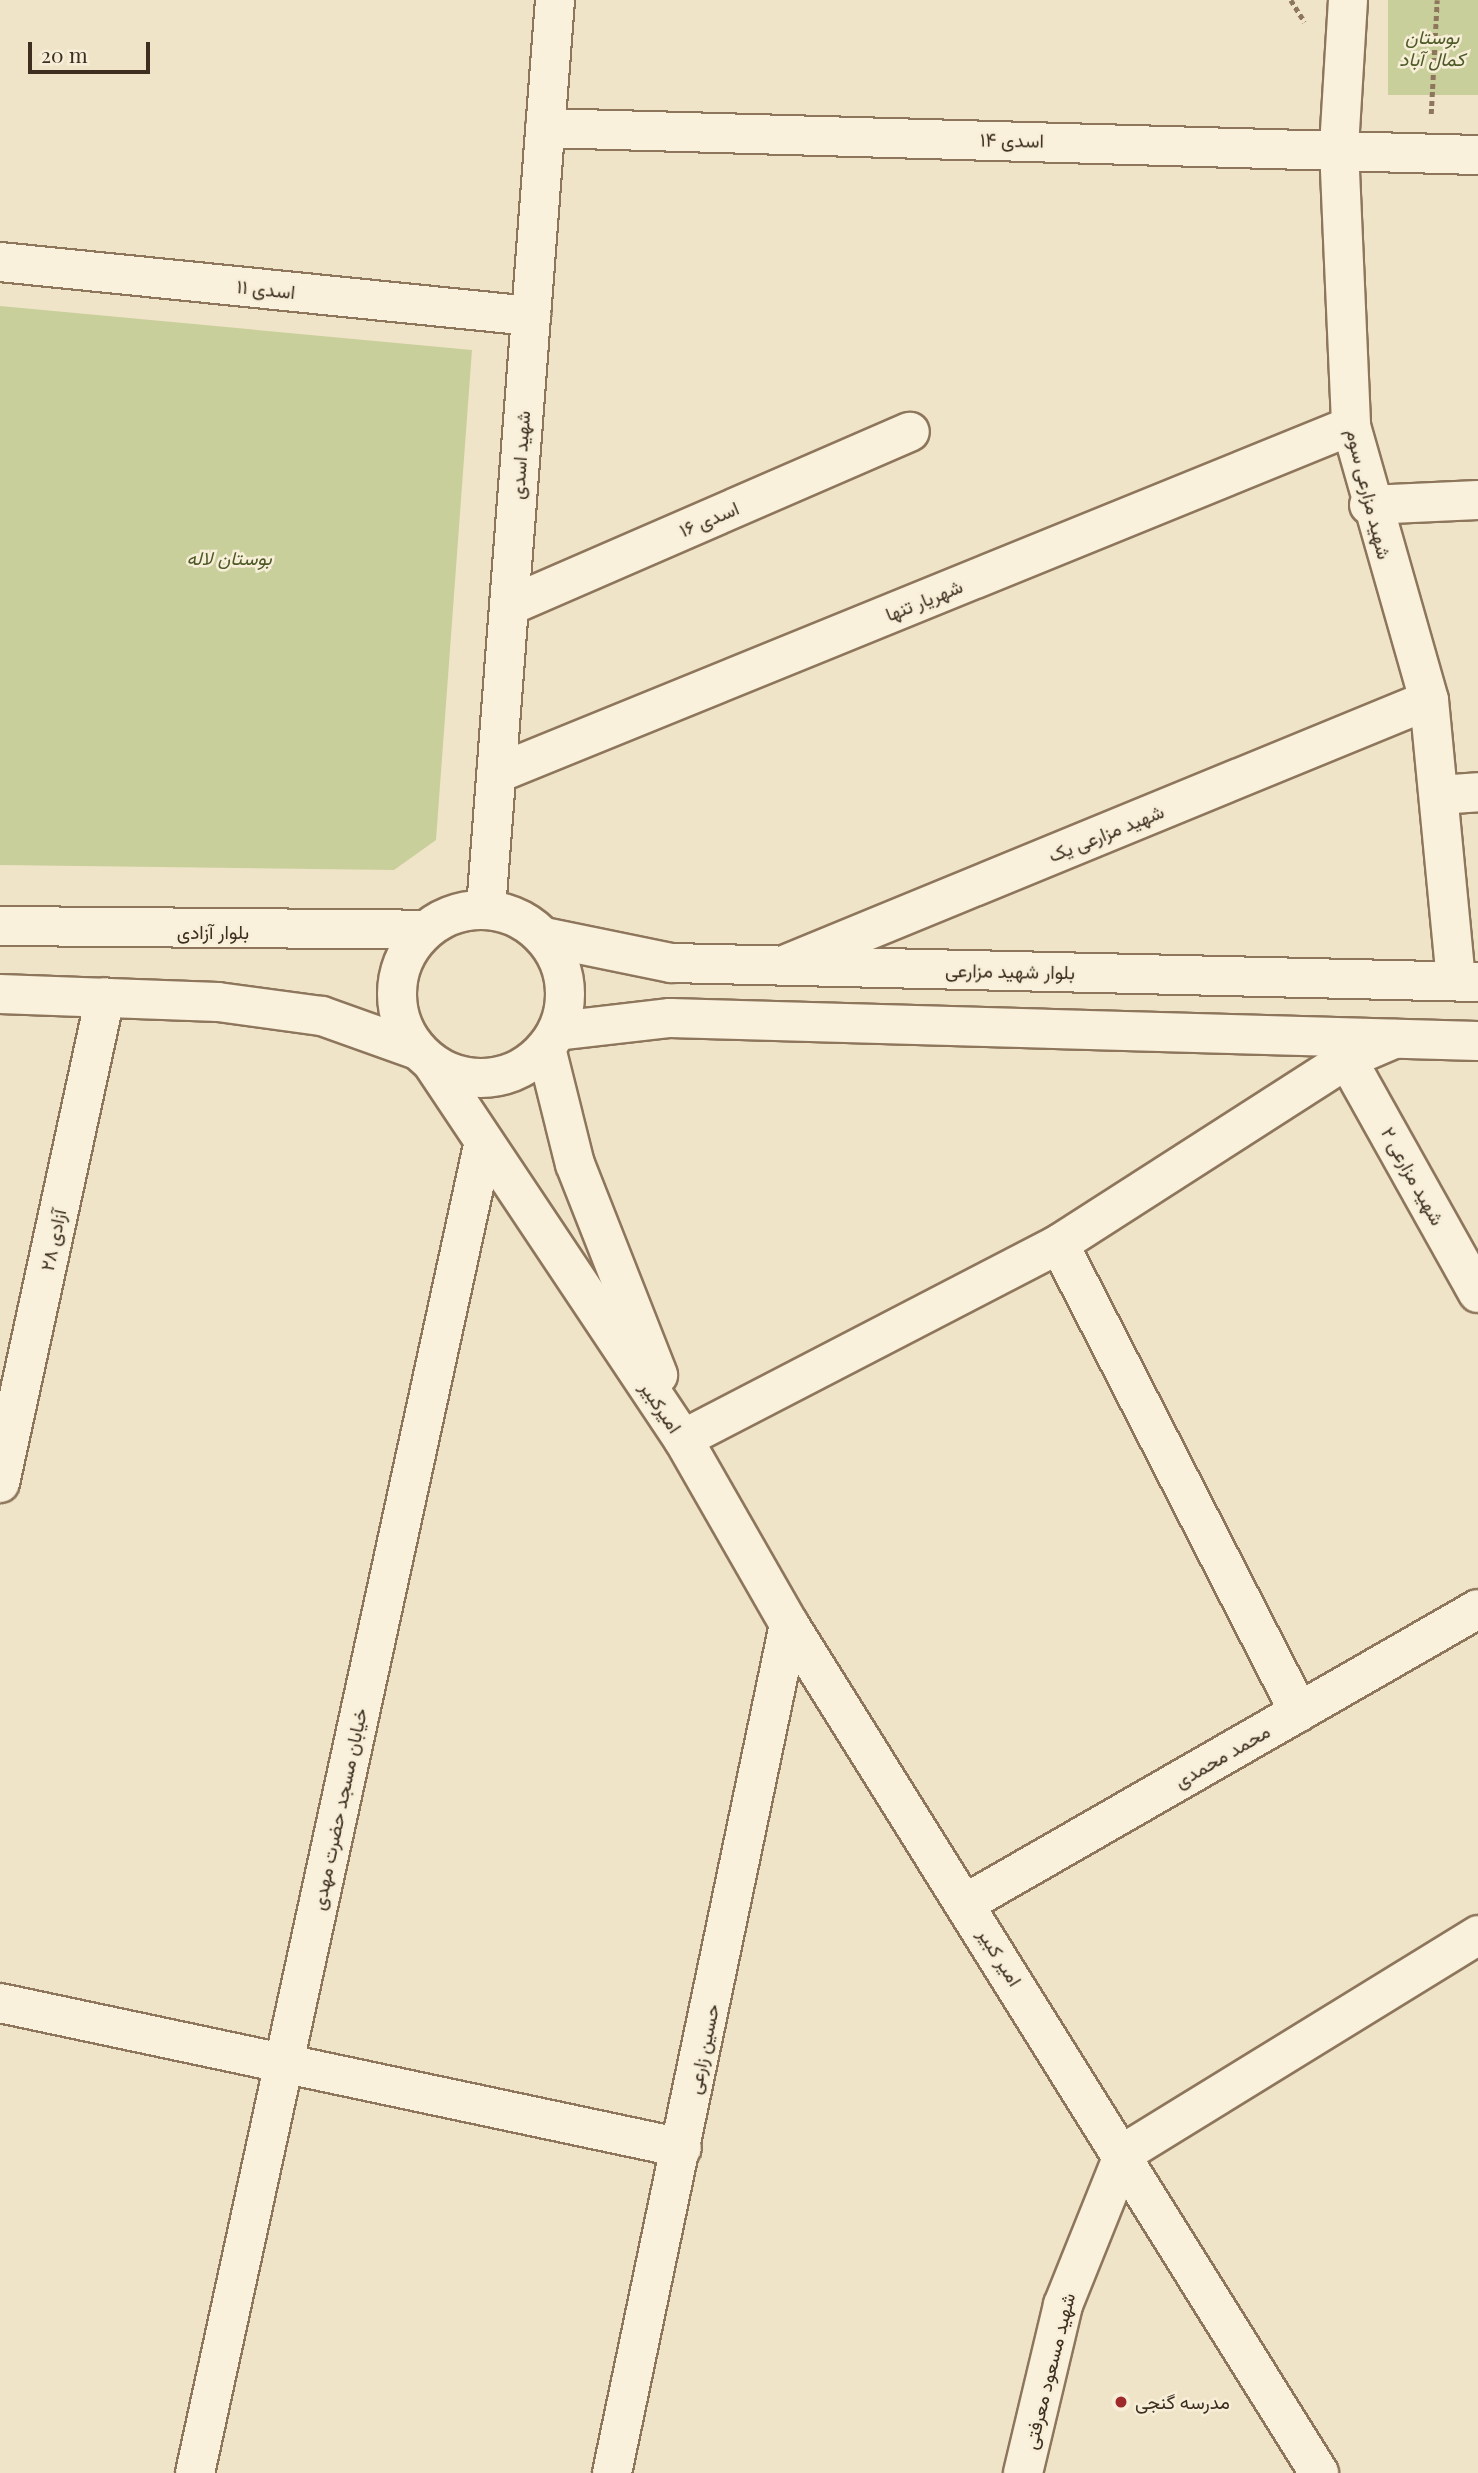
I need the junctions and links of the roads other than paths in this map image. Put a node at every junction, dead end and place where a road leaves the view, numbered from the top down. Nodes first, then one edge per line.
1 (555, 0) edge
2 (1348, 0) edge
3 (545, 128) junction
4 (1339, 148) junction
5 (1478, 155) edge
6 (0, 262) edge
7 (531, 316) junction
8 (1351, 426) junction
9 (910, 432) dead end
10 (1478, 500) edge
11 (1368, 505) junction
12 (509, 606) junction
13 (1429, 700) junction
14 (496, 774) junction
15 (1478, 792) edge
16 (1439, 795) junction
17 (486, 909) junction
18 (0, 926) edge
19 (425, 930) junction
20 (544, 937) junction
21 (784, 965) junction
22 (1467, 981) edge
23 (0, 994) edge
24 (105, 997) junction
25 (552, 1039) junction
26 (1394, 1039) junction
27 (1478, 1041) edge
28 (425, 1057) junction
29 (1347, 1059) junction
30 (483, 1145) junction
31 (1059, 1244) junction
32 (1478, 1293) edge
33 (683, 1439) junction
34 (0, 1483) edge
35 (1478, 1609) edge
36 (789, 1624) junction
37 (1299, 1713) junction
38 (966, 1903) junction
39 (1478, 1936) edge
40 (0, 2003) edge
41 (284, 2064) junction
42 (682, 2148) junction
43 (1124, 2153) junction
44 (195, 2473) edge
45 (611, 2473) edge
46 (1023, 2473) edge
47 (1319, 2473) edge

1 - 3 street, شهید اسدی
2 - 4 street, شهید مزارعی سوم
3 - 4 street, اسدی ۱۴
3 - 7 street, شهید اسدی
4 - 5 street, اسدی ۱۴
4 - 8 street, شهید مزارعی سوم
6 - 7 street, اسدی ۱۱
7 - 12 street, شهید اسدی
8 - 11 street, شهید مزارعی سوم
8 - 14 street, شهریار تنها
9 - 12 street, اسدی ۱۶
10 - 11 street
11 - 13 street, شهید مزارعی سوم
12 - 14 street, شهید اسدی
13 - 16 street, شهید مزارعی سوم
13 - 21 street, شهید مزارعی یک
14 - 17 street, شهید اسدی
15 - 16 street
16 - 22 street, شهید مزارعی سوم
17 - 19 street
17 - 20 street
18 - 19 street, بلوار آزادی
19 - 28 street
20 - 21 street, بلوار شهید مزارعی
20 - 25 street
21 - 22 street, بلوار شهید مزارعی
23 - 24 street
24 - 28 street
24 - 34 street, آزادی ۲۸
25 - 26 street
25 - 28 street
25 - 33 street, امیرکبیر
26 - 27 street
26 - 29 street
28 - 30 street, امیرکبیر
29 - 31 street
29 - 32 street, شهید مزارعی ۲
30 - 33 street, امیرکبیر
30 - 41 street, خیابان مسجد حضرت مهدی
31 - 33 street
31 - 37 street
33 - 36 street, امیر کبیر
35 - 37 street, محمد محمدی
36 - 38 street, امیر کبیر
36 - 42 street, حسین زارعی
37 - 38 street, محمد محمدی
38 - 43 street, امیر کبیر
39 - 43 street
40 - 41 street
41 - 42 street
41 - 44 street, خیابان مسجد حضرت مهدی
42 - 45 street, حسین زارعی
43 - 46 street, شهید مسعود معرفتی
43 - 47 street, امیر کبیر

